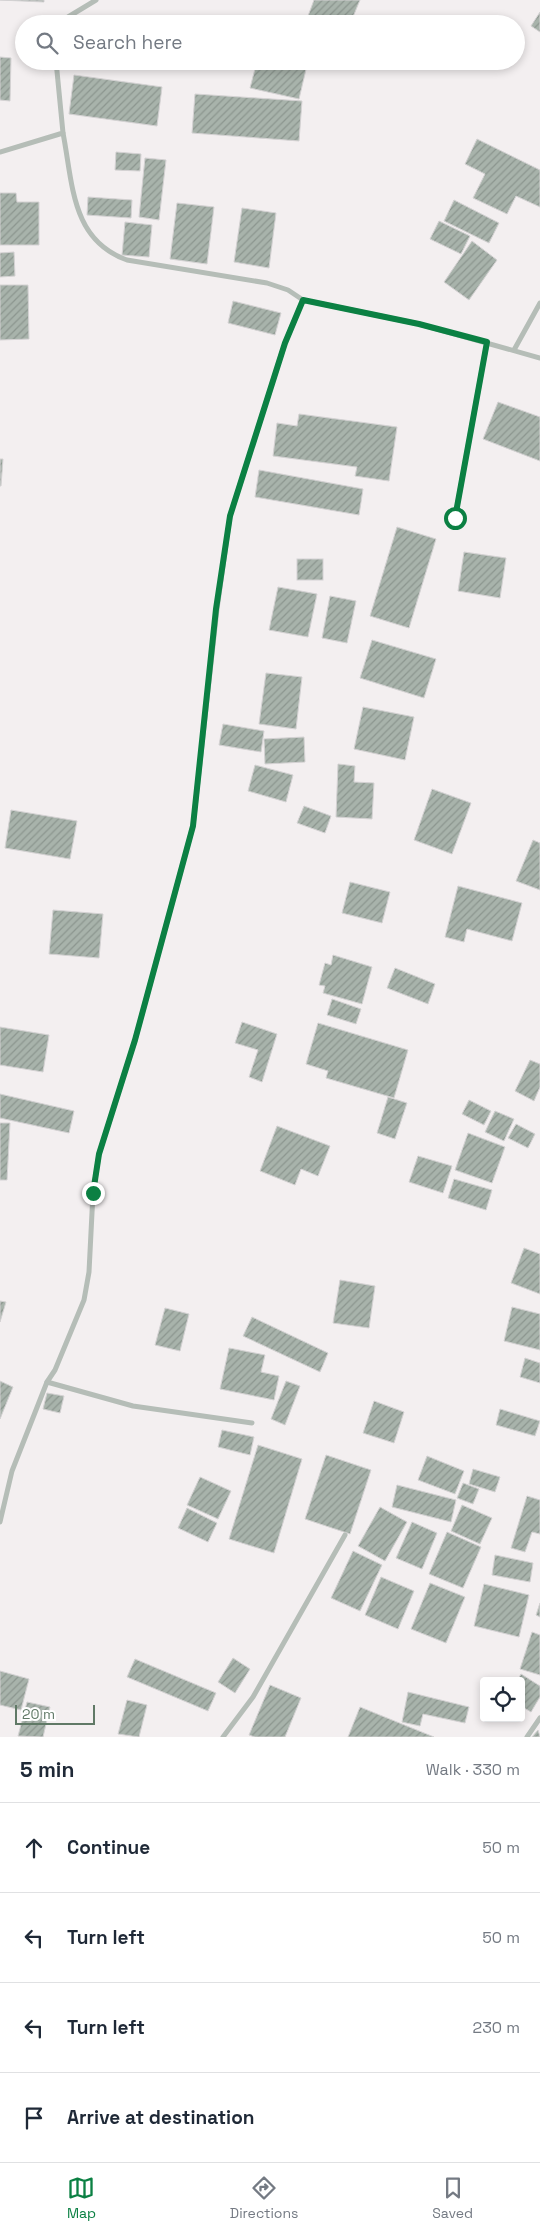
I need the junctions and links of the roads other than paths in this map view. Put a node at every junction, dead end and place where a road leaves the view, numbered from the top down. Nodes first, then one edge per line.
1 (96, 0) edge
2 (71, 15) edge
3 (57, 70) edge
4 (63, 133) junction
5 (0, 152) edge
6 (303, 300) junction
7 (540, 302) edge
8 (487, 342) junction
9 (514, 350) junction
10 (540, 358) edge
11 (455, 518) dead end
12 (46, 1382) junction
13 (252, 1423) dead end
14 (0, 1522) edge
15 (345, 1535) dead end
16 (540, 1718) edge
17 (223, 1737) edge
18 (527, 1737) edge

1 - 2 street
3 - 4 street
4 - 5 street
4 - 6 street
6 - 8 street
6 - 12 street
7 - 9 street
8 - 9 street
8 - 11 street
9 - 10 street
12 - 13 street
12 - 14 street
15 - 17 street
16 - 18 street

